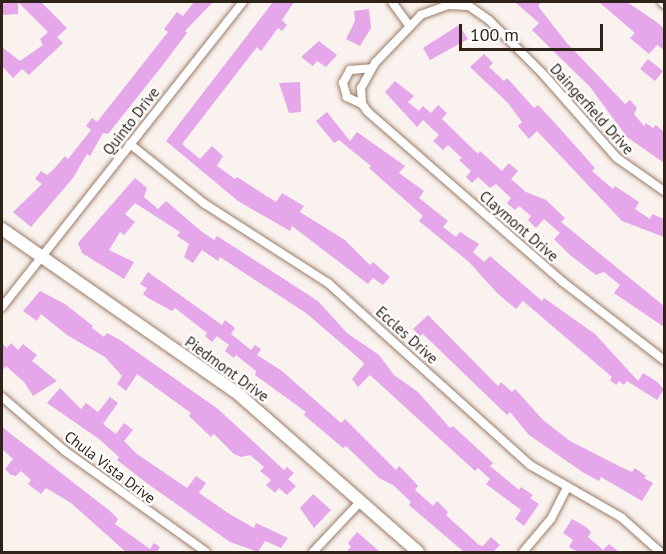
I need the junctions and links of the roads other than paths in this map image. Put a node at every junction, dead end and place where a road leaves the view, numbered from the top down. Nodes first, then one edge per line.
1 (243, 2) edge
2 (392, 2) edge
3 (409, 25) junction
4 (371, 68) junction
5 (362, 104) junction
6 (130, 144) junction
7 (664, 191) edge
8 (2, 229) edge
9 (40, 258) junction
10 (2, 307) edge
11 (664, 360) edge
12 (2, 397) edge
13 (567, 486) junction
14 (361, 501) junction
15 (206, 552) edge
16 (313, 552) edge
17 (418, 552) edge
18 (524, 552) edge
19 (660, 552) edge

1 - 6 street, Quinto Drive
2 - 3 street
3 - 4 street, Claymont Drive
3 - 7 street, Daingerfield Drive
4 - 5 street, Claymont Drive
4 - 5 street, Claymont Drive
5 - 11 street, Claymont Drive
6 - 9 street, Quinto Drive
6 - 13 street, Eccles Drive
8 - 9 street, Piedmont Drive
9 - 10 street, Quinto Drive
9 - 14 street, Piedmont Drive
12 - 15 street, Chula Vista Drive
13 - 18 street
13 - 19 street, Eccles Drive
14 - 16 street
14 - 17 street, Piedmont Drive

